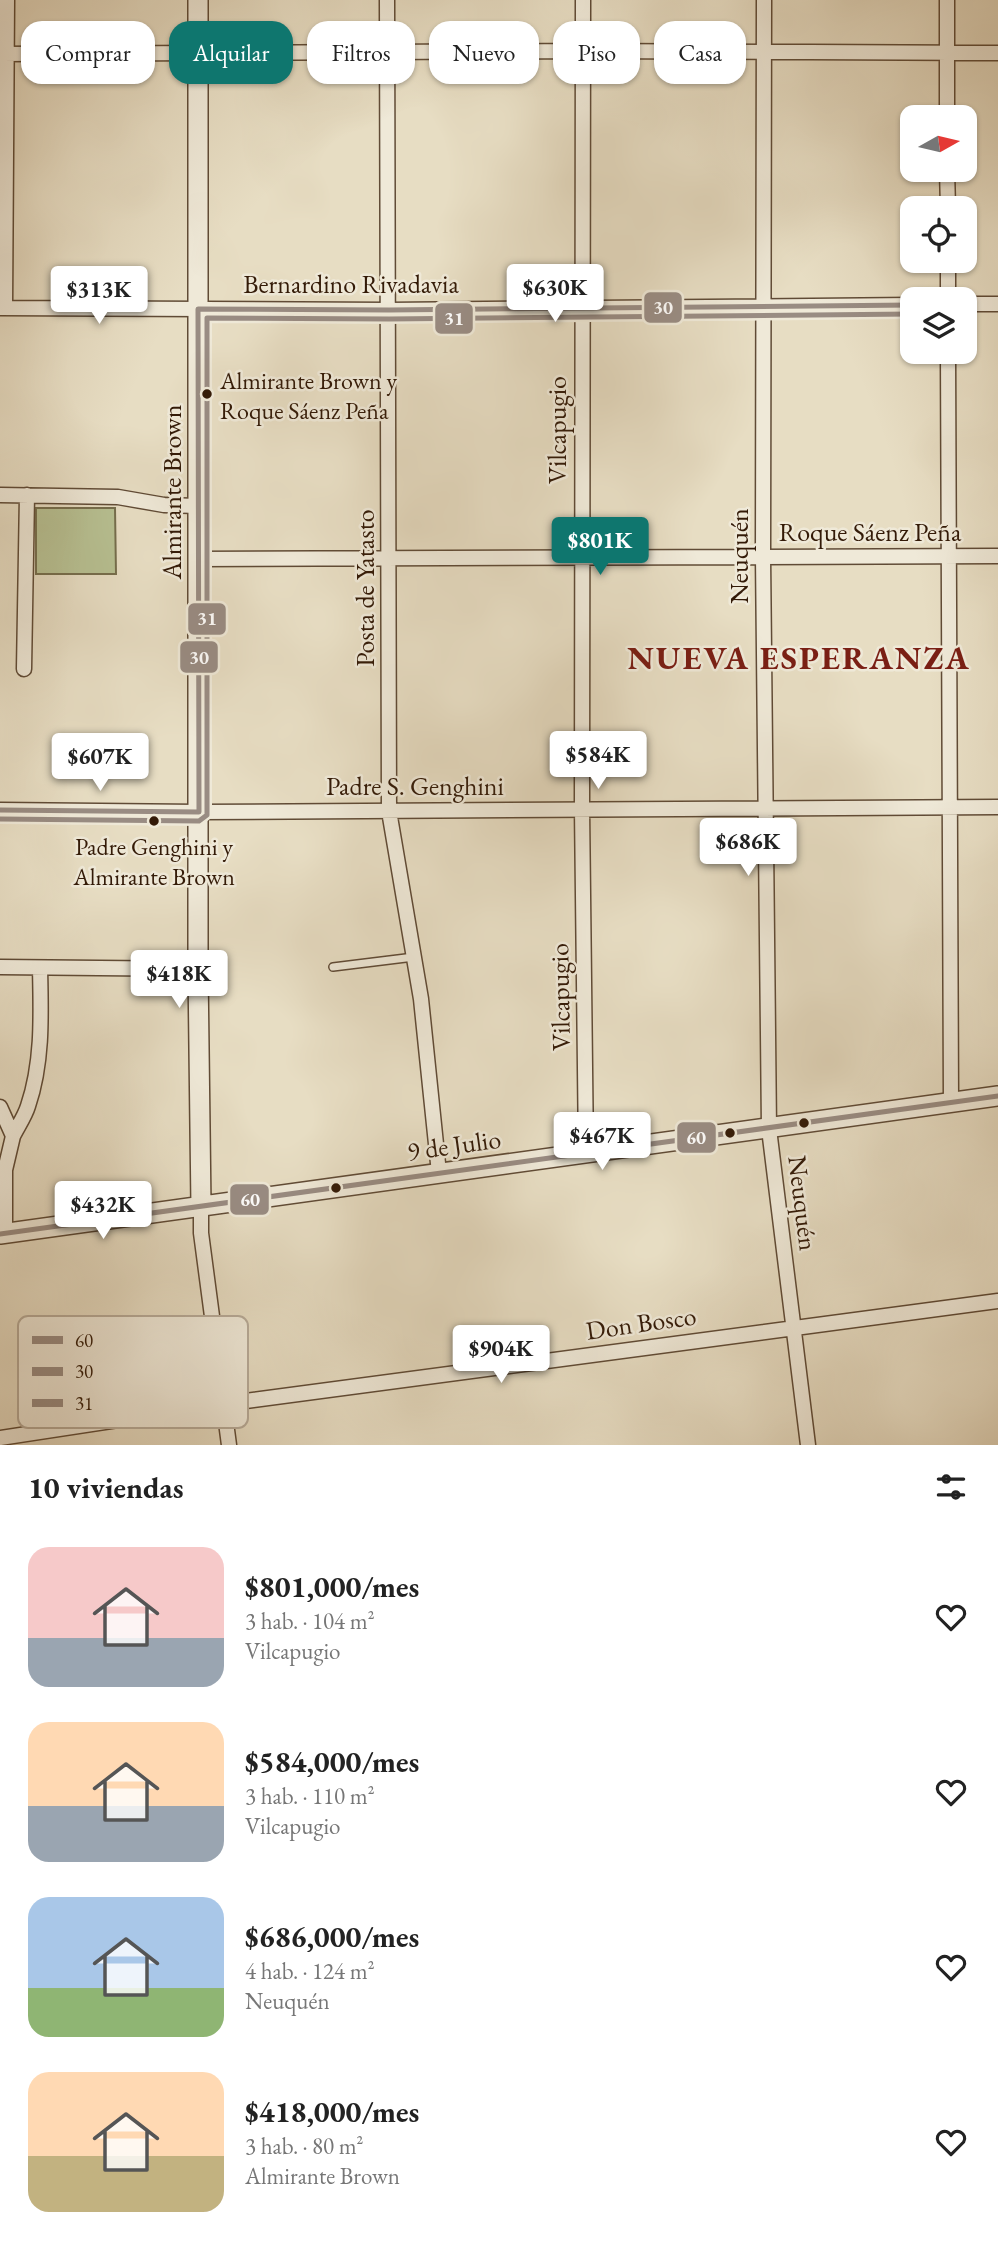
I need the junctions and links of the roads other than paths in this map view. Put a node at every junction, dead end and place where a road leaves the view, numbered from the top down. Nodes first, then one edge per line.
1 (7, 0) edge
2 (198, 0) edge
3 (387, 0) edge
4 (583, 0) edge
5 (764, 0) edge
6 (947, 0) edge
7 (198, 21) edge
8 (387, 21) edge
9 (583, 21) edge
10 (553, 51) edge
11 (640, 51) edge
12 (764, 51) junction
13 (415, 52) edge
14 (947, 53) junction
15 (998, 53) edge
16 (4, 54) edge
17 (169, 54) edge
18 (198, 84) edge
19 (387, 84) edge
20 (582, 84) edge
21 (947, 105) edge
22 (900, 304) edge
23 (977, 304) edge
24 (998, 304) edge
25 (582, 306) junction
26 (764, 306) junction
27 (2, 308) edge
28 (198, 309) junction
29 (389, 310) junction
30 (948, 364) edge
31 (0, 495) edge
32 (27, 495) junction
33 (198, 506) junction
34 (949, 556) junction
35 (998, 556) edge
36 (582, 557) junction
37 (763, 557) junction
38 (390, 558) junction
39 (197, 559) junction
40 (24, 669) dead end
41 (950, 807) junction
42 (998, 807) edge
43 (582, 809) junction
44 (764, 809) junction
45 (0, 810) edge
46 (389, 811) junction
47 (199, 812) junction
48 (414, 957) junction
49 (0, 967) edge
50 (333, 967) dead end
51 (40, 968) junction
52 (198, 969) junction
53 (998, 1096) edge
54 (951, 1103) junction
55 (0, 1107) edge
56 (769, 1129) junction
57 (13, 1136) junction
58 (586, 1154) junction
59 (439, 1173) junction
60 (201, 1207) junction
61 (3, 1234) edge
62 (998, 1301) edge
63 (212, 1316) edge
64 (794, 1328) junction
65 (248, 1401) edge
66 (66, 1428) edge
67 (0, 1438) edge
68 (808, 1445) edge

1 - 16 street
2 - 7 street, Almirante Brown
3 - 8 street, Posta de Yatasto
4 - 9 street, Vilcapugio
5 - 12 street, Neuquén
6 - 14 street
10 - 13 street
11 - 12 street
12 - 14 street
12 - 26 street, Neuquén
14 - 15 street
14 - 21 street
16 - 17 street
16 - 27 street
18 - 28 street, Almirante Brown
19 - 29 street, Posta de Yatasto
20 - 25 street, Vilcapugio
22 - 26 street, Bernardino Rivadavia
23 - 24 street
25 - 26 street, Bernardino Rivadavia
25 - 29 street, Bernardino Rivadavia
25 - 36 street, Vilcapugio
26 - 37 street, Neuquén
27 - 28 street, Bernardino Rivadavia
28 - 29 street, Bernardino Rivadavia
28 - 33 street, Almirante Brown
29 - 38 street, Posta de Yatasto
30 - 34 street
31 - 32 street
32 - 33 street
32 - 40 street
33 - 39 street, Almirante Brown
34 - 35 street, Roque Sáenz Peña
34 - 37 street, Roque Sáenz Peña
34 - 41 street
36 - 37 street, Roque Sáenz Peña
36 - 38 street, Roque Sáenz Peña
36 - 43 street, Vilcapugio
37 - 44 street, Neuquén
38 - 39 street, Roque Sáenz Peña
38 - 46 street, Posta de Yatasto
39 - 47 street, Almirante Brown
41 - 42 street, Padre S. Genghini
41 - 44 street, Padre S. Genghini
41 - 54 street
43 - 44 street, Padre S. Genghini
43 - 46 street, Padre S. Genghini
43 - 58 street, Vilcapugio
44 - 56 street, Neuquén
45 - 47 street, Padre S. Genghini
46 - 47 street, Padre S. Genghini
46 - 48 street, Posta de Yatasto
47 - 52 street, Almirante Brown
48 - 50 lane
48 - 59 street, Posta de Yatasto
49 - 51 street
51 - 52 street
51 - 57 street
52 - 60 street, Almirante Brown
53 - 54 street, 9 de Julio
54 - 56 street, 9 de Julio
55 - 57 street
56 - 58 street, 9 de Julio
56 - 64 street, Neuquén
57 - 61 street
58 - 59 street, 9 de Julio
59 - 60 street, 9 de Julio
60 - 61 street, 9 de Julio
60 - 63 street, Almirante Brown
62 - 64 street, Don Bosco
64 - 65 street, Don Bosco
64 - 68 street, Neuquén
66 - 67 street, Don Bosco

